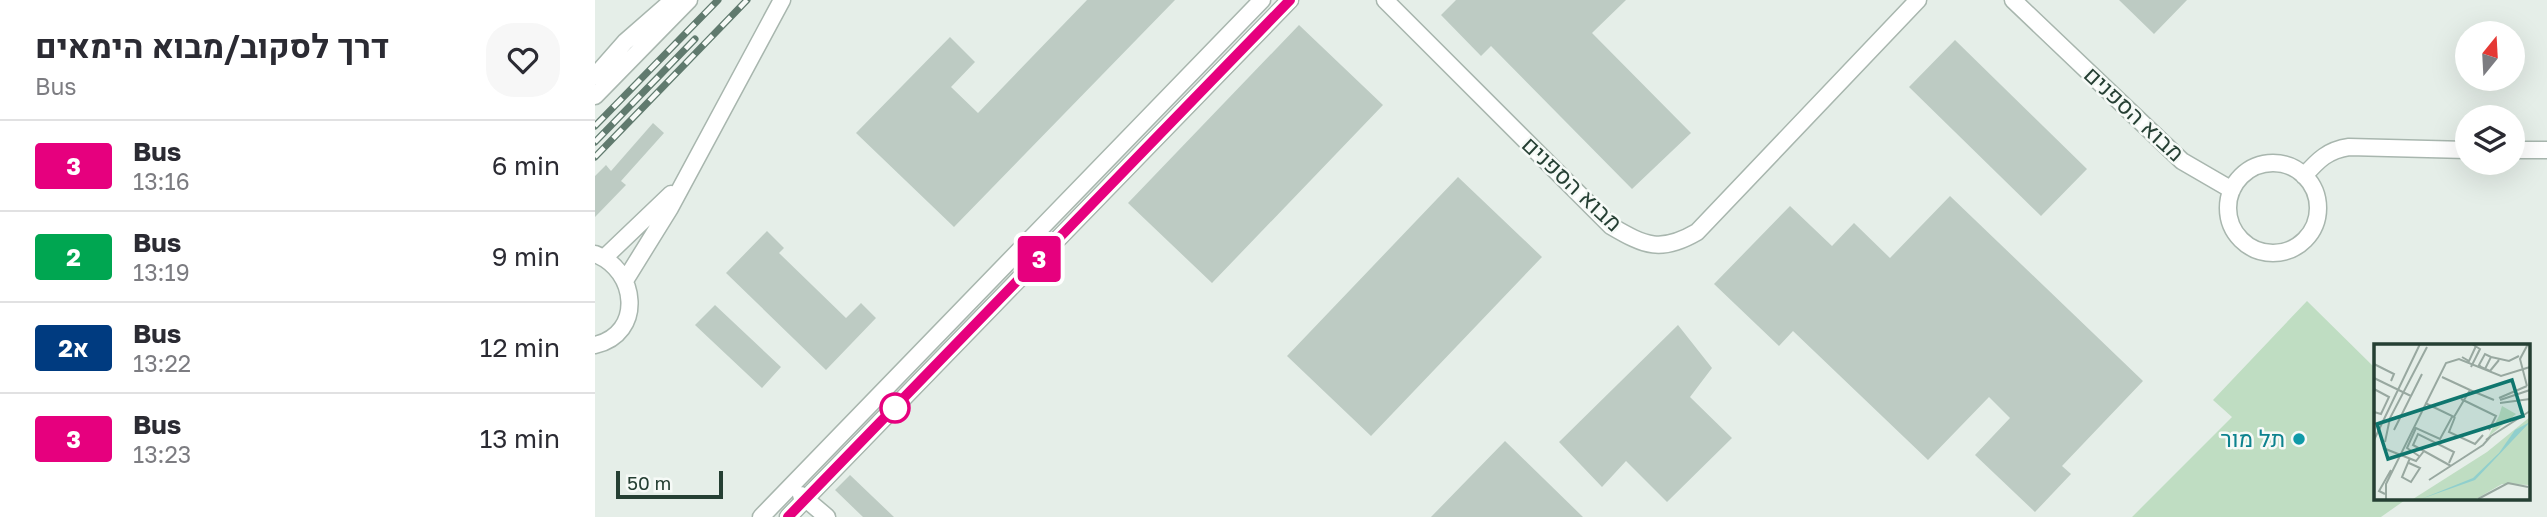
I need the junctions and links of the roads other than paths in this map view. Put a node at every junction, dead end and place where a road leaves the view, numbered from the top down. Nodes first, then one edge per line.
1 (673, 0) edge
2 (689, 0) edge
3 (782, 0) edge
4 (1262, 0) edge
5 (1290, 0) edge
6 (1385, 0) edge
7 (1918, 0) edge
8 (2013, 0) edge
9 (595, 76) edge
10 (595, 96) edge
11 (2455, 150) edge
12 (2525, 150) edge
13 (2547, 150) edge
14 (2304, 176) junction
15 (683, 183) junction
16 (2231, 190) junction
17 (600, 256) edge
18 (626, 279) junction
19 (595, 345) edge
20 (790, 488) junction
21 (807, 499) junction
22 (775, 503) junction
23 (793, 516) edge
24 (761, 517) edge
25 (827, 517) edge

1 - 9 street
2 - 10 street
3 - 15 street
4 - 20 street
5 - 21 street
6 - 7 street, מבוא הספנים
8 - 16 street, מבוא הספנים
11 - 14 street
12 - 13 street
14 - 16 street
14 - 16 street
15 - 17 street
15 - 18 street
17 - 18 street
18 - 19 street
20 - 21 street
20 - 22 street
21 - 23 street
21 - 25 street
22 - 23 street
22 - 24 street

